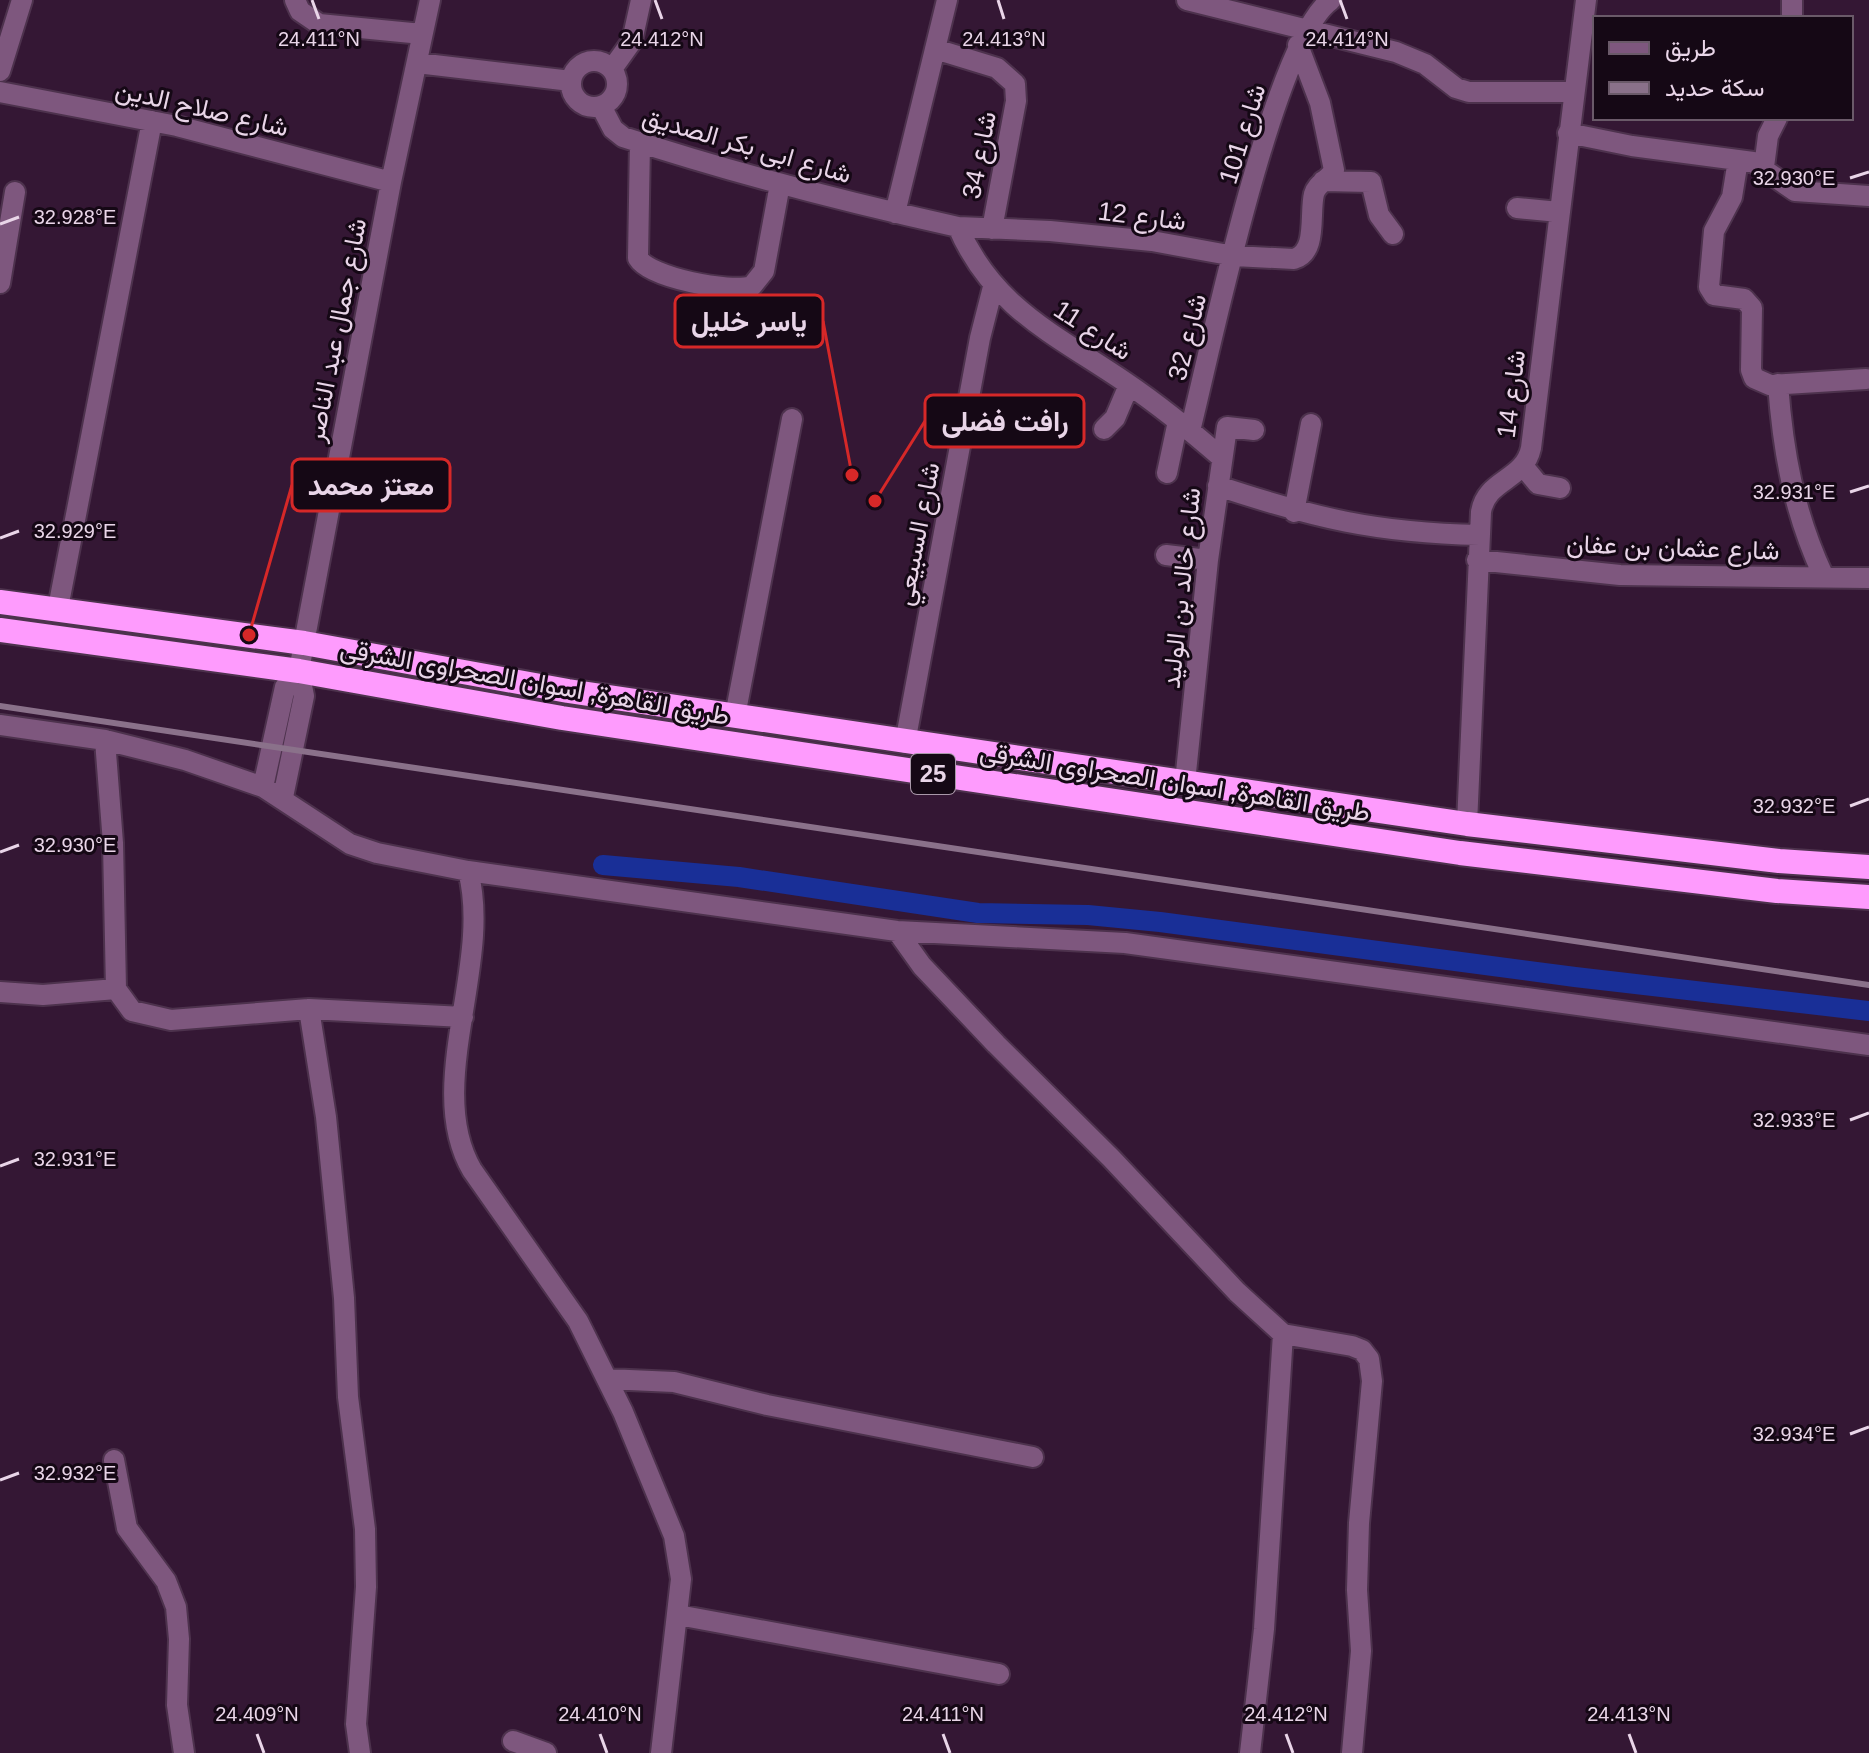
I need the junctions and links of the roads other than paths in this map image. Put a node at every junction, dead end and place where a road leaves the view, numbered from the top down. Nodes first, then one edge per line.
1 (22, 0) edge
2 (295, 0) edge
3 (430, 0) edge
4 (641, 0) edge
5 (947, 0) edge
6 (1187, 0) edge
7 (1331, 0) edge
8 (1586, 0) edge
9 (1216, 3) edge
10 (422, 34) junction
11 (1302, 37) junction
12 (935, 49) junction
13 (1587, 56) edge
14 (417, 63) junction
15 (612, 69) junction
16 (0, 71) edge
17 (571, 81) junction
18 (0, 92) edge
19 (1574, 92) junction
20 (601, 106) junction
21 (1776, 120) edge
22 (152, 121) junction
23 (1568, 133) junction
24 (640, 142) junction
25 (1738, 160) junction
26 (1764, 167) junction
27 (1323, 181) junction
28 (391, 182) junction
29 (780, 184) junction
30 (15, 192) dead end
31 (1869, 196) edge
32 (1517, 208) dead end
33 (1559, 212) junction
34 (895, 213) junction
35 (958, 227) junction
36 (992, 229) junction
37 (1393, 234) dead end
38 (1234, 256) junction
39 (0, 283) edge
40 (993, 287) junction
41 (1866, 379) dead end
42 (1778, 384) junction
43 (1129, 385) junction
44 (792, 419) dead end
45 (1311, 424) dead end
46 (1184, 426) junction
47 (1104, 429) dead end
48 (1254, 430) dead end
49 (1222, 458) junction
50 (1524, 467) junction
51 (1167, 473) dead end
52 (1218, 486) junction
53 (1560, 488) dead end
54 (1294, 512) junction
55 (1479, 535) junction
56 (1166, 555) dead end
57 (1208, 560) junction
58 (1477, 560) junction
59 (1823, 575) junction
60 (1869, 578) edge
61 (0, 602) edge
62 (58, 608) junction
63 (0, 630) edge
64 (304, 643) junction
65 (299, 671) junction
66 (735, 716) junction
67 (0, 725) edge
68 (105, 740) junction
69 (905, 743) junction
70 (1185, 782) junction
71 (263, 787) junction
72 (283, 797) junction
73 (1467, 824) junction
74 (1869, 867) edge
75 (468, 871) junction
76 (1869, 897) edge
77 (897, 931) junction
78 (116, 989) junction
79 (0, 992) edge
80 (309, 1009) junction
81 (463, 1017) junction
82 (1869, 1045) edge
83 (1283, 1334) junction
84 (607, 1379) junction
85 (1033, 1457) dead end
86 (114, 1460) dead end
87 (678, 1615) junction
88 (999, 1674) dead end
89 (513, 1741) dead end
90 (184, 1753) edge
91 (360, 1753) edge
92 (546, 1753) edge
93 (661, 1753) edge
94 (1250, 1753) edge
95 (1352, 1753) edge

1 - 16 street
2 - 10 street
3 - 10 street, شارع جمال عبد الناصر
4 - 15 street
5 - 12 street
6 - 9 street
7 - 11 street
8 - 13 street, شارع 14
9 - 11 street
10 - 14 street, شارع جمال عبد الناصر
11 - 19 street
11 - 27 street
11 - 38 street, شارع 101
12 - 34 street
12 - 36 street, شارع 34
13 - 19 street, شارع 14
14 - 17 street
14 - 28 street, شارع جمال عبد الناصر
15 - 17 street
15 - 20 street
17 - 20 street
18 - 22 street, شارع صلاح الدين
19 - 23 street, شارع 14
20 - 24 street, شارع ابى بكر الصديق
21 - 26 street
22 - 28 street, شارع صلاح الدين
22 - 62 street
23 - 25 street
23 - 33 street, شارع 14
24 - 29 street, شارع ابى بكر الصديق
24 - 29 street
25 - 26 street
25 - 42 street
26 - 31 street
27 - 37 street
27 - 38 street, شارع 12
28 - 64 street, شارع جمال عبد الناصر
29 - 34 street, شارع ابى بكر الصديق
30 - 39 street
32 - 33 street
33 - 50 street, شارع 14
34 - 35 street, شارع 12
35 - 36 street, شارع 12
35 - 40 street, شارع 11
36 - 38 street, شارع 12
38 - 46 street, شارع 32
40 - 43 street, شارع 11
40 - 69 street, شارع السبيعي
41 - 42 street
42 - 59 street
43 - 46 street, شارع 11
43 - 47 street
44 - 66 street
45 - 54 street
46 - 49 street, شارع 11
46 - 51 street, شارع 32
48 - 49 street, شارع خالد بن الوليد
49 - 52 street, شارع خالد بن الوليد
50 - 53 street
50 - 55 street, شارع 14
52 - 54 street
52 - 57 street, شارع خالد بن الوليد
54 - 55 street
55 - 58 street, شارع 14
56 - 57 street
57 - 70 street, شارع خالد بن الوليد
58 - 59 street, شارع عثمان بن عفان
58 - 73 street, شارع 14
59 - 60 street, شارع عثمان بن عفان
61 - 62 highway, طريق القاهرة, اسوان الصحراوى الشرقى / 25
62 - 64 highway, طريق القاهرة, اسوان الصحراوى الشرقى / 25
63 - 65 highway, طريق القاهرة, اسوان الصحراوى الشرقى / 25
64 - 65 street, شارع جمال عبد الناصر
64 - 66 highway, طريق القاهرة, اسوان الصحراوى الشرقى / 25
65 - 71 street, شارع جمال عبد الناصر
65 - 72 street, شارع جمال عبد الناصر
65 - 76 highway, طريق القاهرة, اسوان الصحراوى الشرقى / 25
66 - 69 highway, طريق القاهرة, اسوان الصحراوى الشرقى / 25
67 - 68 street
68 - 71 street
68 - 78 street
69 - 70 highway, طريق القاهرة, اسوان الصحراوى الشرقى / 25
70 - 73 highway, طريق القاهرة, اسوان الصحراوى الشرقى / 25
71 - 72 street
72 - 75 street
73 - 74 highway, طريق القاهرة, اسوان الصحراوى الشرقى / 25
75 - 77 street
75 - 81 street
77 - 82 street
77 - 83 street
78 - 79 street
78 - 80 street
80 - 81 street
80 - 91 street
81 - 84 street
83 - 94 street
83 - 95 street
84 - 85 street
84 - 87 street
86 - 90 street
87 - 88 street
87 - 93 street
89 - 92 street

